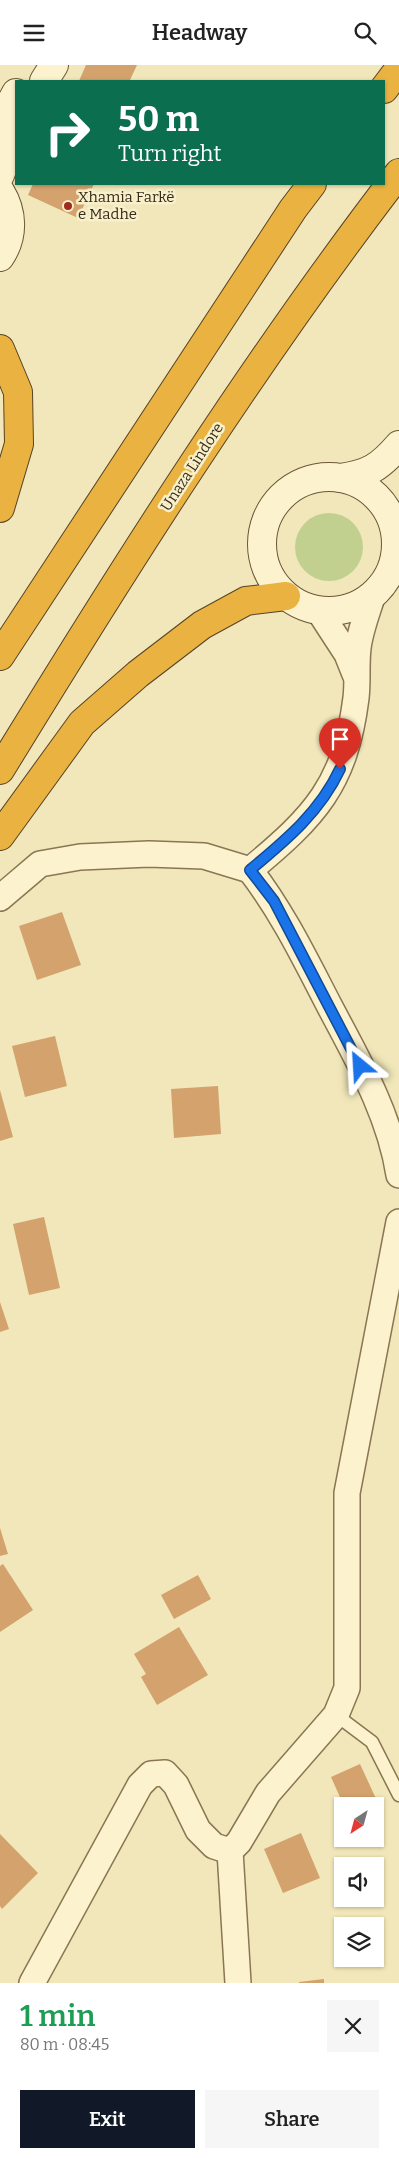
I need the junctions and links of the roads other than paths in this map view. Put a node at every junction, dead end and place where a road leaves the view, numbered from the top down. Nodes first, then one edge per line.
1 (32, 65) edge
2 (54, 65) edge
3 (399, 69) edge
4 (24, 80) edge
5 (45, 80) edge
6 (385, 88) edge
7 (15, 95) edge
8 (0, 122) edge
9 (15, 136) edge
10 (399, 173) edge
11 (0, 175) edge
12 (311, 185) edge
13 (0, 191) edge
14 (0, 257) edge
15 (0, 349) edge
16 (399, 445) edge
17 (340, 478) junction
18 (0, 508) edge
19 (395, 509) edge
20 (286, 596) junction
21 (372, 597) junction
22 (320, 611) junction
23 (0, 656) edge
24 (358, 681) junction
25 (0, 770) edge
26 (0, 836) edge
27 (250, 870) junction
28 (0, 899) edge
29 (399, 1175) edge
30 (399, 1222) edge
31 (336, 1715) junction
32 (399, 1795) edge
33 (230, 1851) junction
34 (32, 1983) edge
35 (238, 1983) edge

1 - 4 main road
2 - 5 main road
3 - 6 highway
7 - 8 main road
9 - 11 main road
10 - 25 highway, Unaza Lindore
12 - 23 highway
13 - 14 main road
15 - 18 highway
16 - 17 main road
17 - 19 main road
17 - 20 main road
19 - 21 main road
20 - 22 main road
20 - 26 highway
21 - 22 main road
21 - 24 street
22 - 24 street
24 - 27 street
27 - 28 street
27 - 29 street
30 - 31 street
31 - 32 lane
31 - 33 street
33 - 34 street
33 - 35 street

